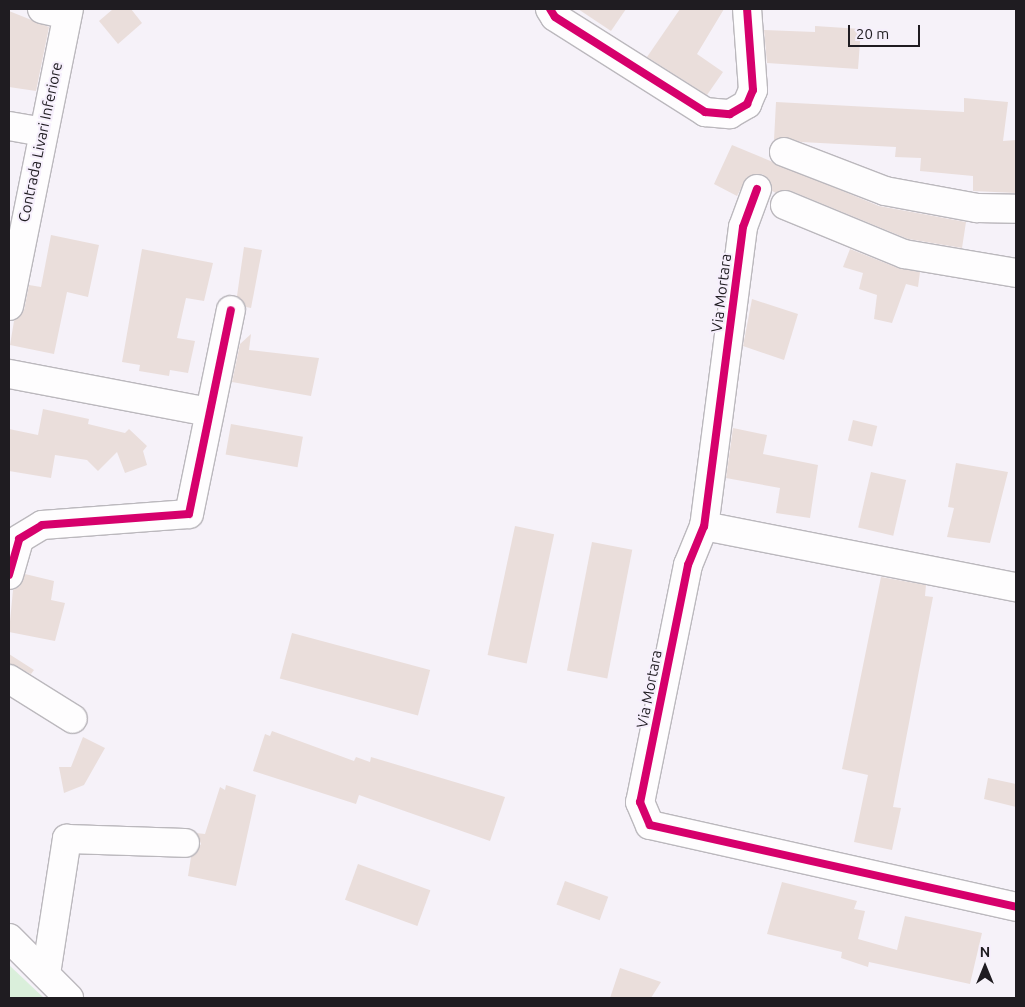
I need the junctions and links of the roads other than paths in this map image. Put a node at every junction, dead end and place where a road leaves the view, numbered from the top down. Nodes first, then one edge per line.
1 (550, 9) edge
2 (747, 9) edge
3 (59, 11) edge
4 (9, 126) edge
5 (42, 132) junction
6 (784, 152) dead end
7 (757, 189) dead end
8 (785, 205) dead end
9 (1016, 209) edge
10 (16, 227) edge
11 (1016, 272) edge
12 (9, 306) edge
13 (231, 310) dead end
14 (9, 374) edge
15 (209, 412) junction
16 (704, 526) junction
17 (9, 575) edge
18 (1016, 587) edge
19 (9, 679) edge
20 (73, 719) dead end
21 (185, 843) dead end
22 (1016, 907) edge
23 (9, 938) edge
24 (46, 974) junction
25 (69, 998) edge

1 - 2 street
3 - 5 street, Contrada Livari Inferiore
4 - 5 street
5 - 10 street, Contrada Livari Inferiore
6 - 9 street
7 - 16 street, Via Mortara
8 - 11 street
10 - 12 street, Contrada Livari Inferiore
13 - 15 street
14 - 15 street
15 - 17 street
16 - 18 street
16 - 22 street, Via Mortara
19 - 20 street
21 - 24 street
23 - 24 street
24 - 25 street

